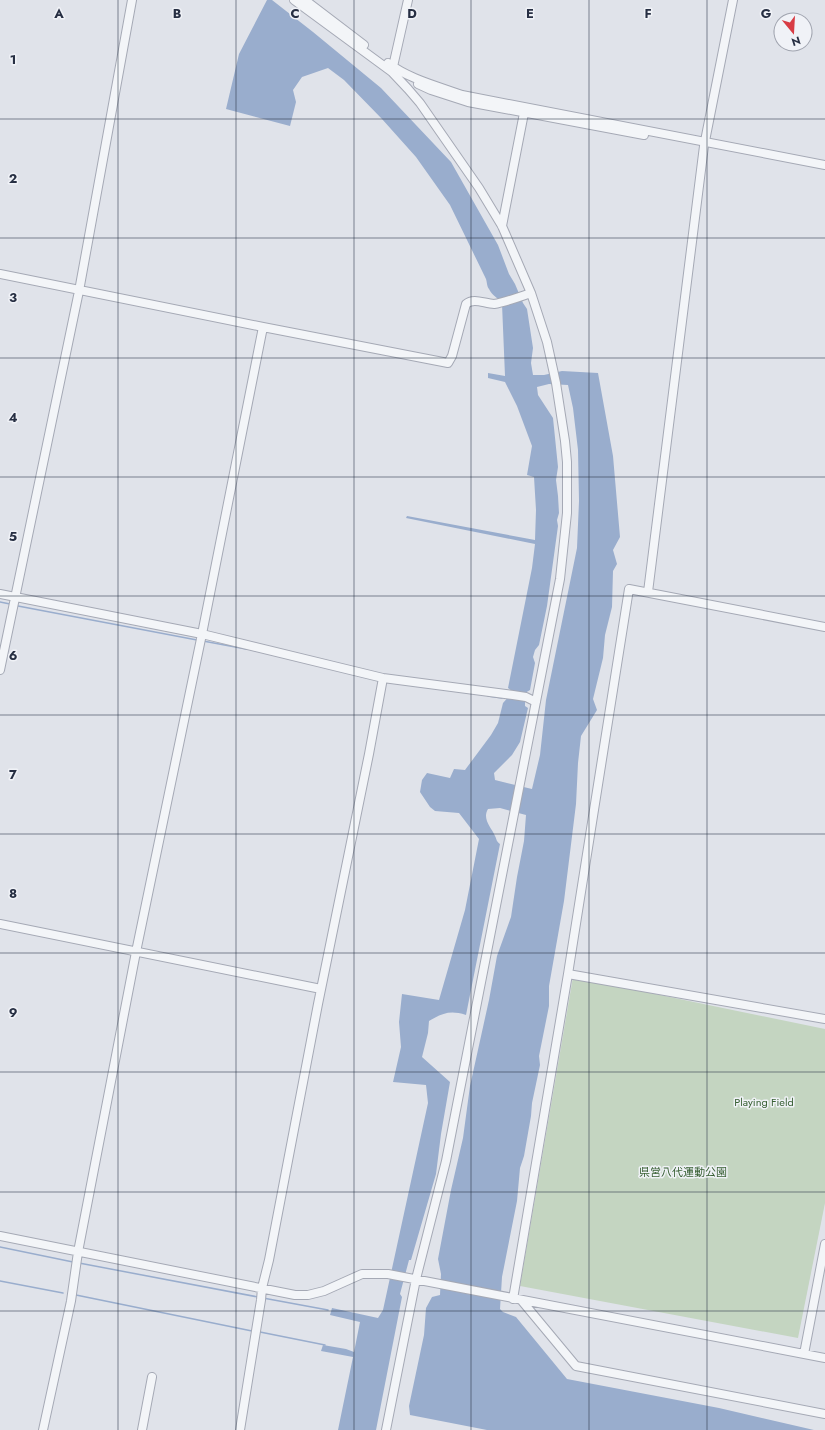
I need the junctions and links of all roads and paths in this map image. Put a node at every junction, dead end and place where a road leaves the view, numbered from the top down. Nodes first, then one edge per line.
1 (132, 0) edge
2 (294, 0) edge
3 (305, 0) edge
4 (408, 0) edge
5 (733, 0) edge
6 (393, 70) junction
7 (524, 113) junction
8 (705, 143) junction
9 (825, 165) edge
10 (825, 171) edge
11 (502, 226) junction
12 (0, 274) edge
13 (79, 290) junction
14 (527, 294) junction
15 (263, 328) junction
16 (648, 592) junction
17 (0, 594) edge
18 (15, 597) junction
19 (825, 627) edge
20 (201, 638) junction
21 (0, 670) edge
22 (383, 678) junction
23 (536, 702) junction
24 (0, 924) edge
25 (136, 952) junction
26 (568, 974) junction
27 (321, 989) junction
28 (825, 1019) edge
29 (0, 1236) edge
30 (825, 1244) edge
31 (78, 1252) junction
32 (416, 1279) junction
33 (262, 1288) junction
34 (513, 1299) junction
35 (522, 1301) junction
36 (804, 1354) junction
37 (825, 1358) edge
38 (152, 1376) dead end
39 (825, 1414) edge
40 (43, 1430) edge
41 (142, 1430) edge
42 (240, 1430) edge
43 (386, 1430) edge

1 - 13 street
2 - 6 street
3 - 6 street
4 - 6 street
5 - 8 street
6 - 7 street
6 - 8 street
6 - 11 street
7 - 8 street
7 - 11 street
8 - 9 street
8 - 10 street
8 - 16 street
11 - 14 street
12 - 13 street
13 - 15 street
13 - 18 street
14 - 15 street
14 - 23 street
15 - 20 street
16 - 19 street
16 - 26 street
17 - 18 street
18 - 20 street
18 - 21 street
20 - 22 street
20 - 25 street
22 - 23 street
22 - 27 street
23 - 32 street
24 - 25 street
25 - 27 street
25 - 31 street
26 - 28 street
26 - 34 street
27 - 33 street
29 - 31 street
30 - 36 street
31 - 33 street
31 - 40 street
32 - 33 street
32 - 34 street
32 - 43 street
33 - 42 street
34 - 35 street
35 - 36 street
35 - 39 street
36 - 37 street
38 - 41 street

